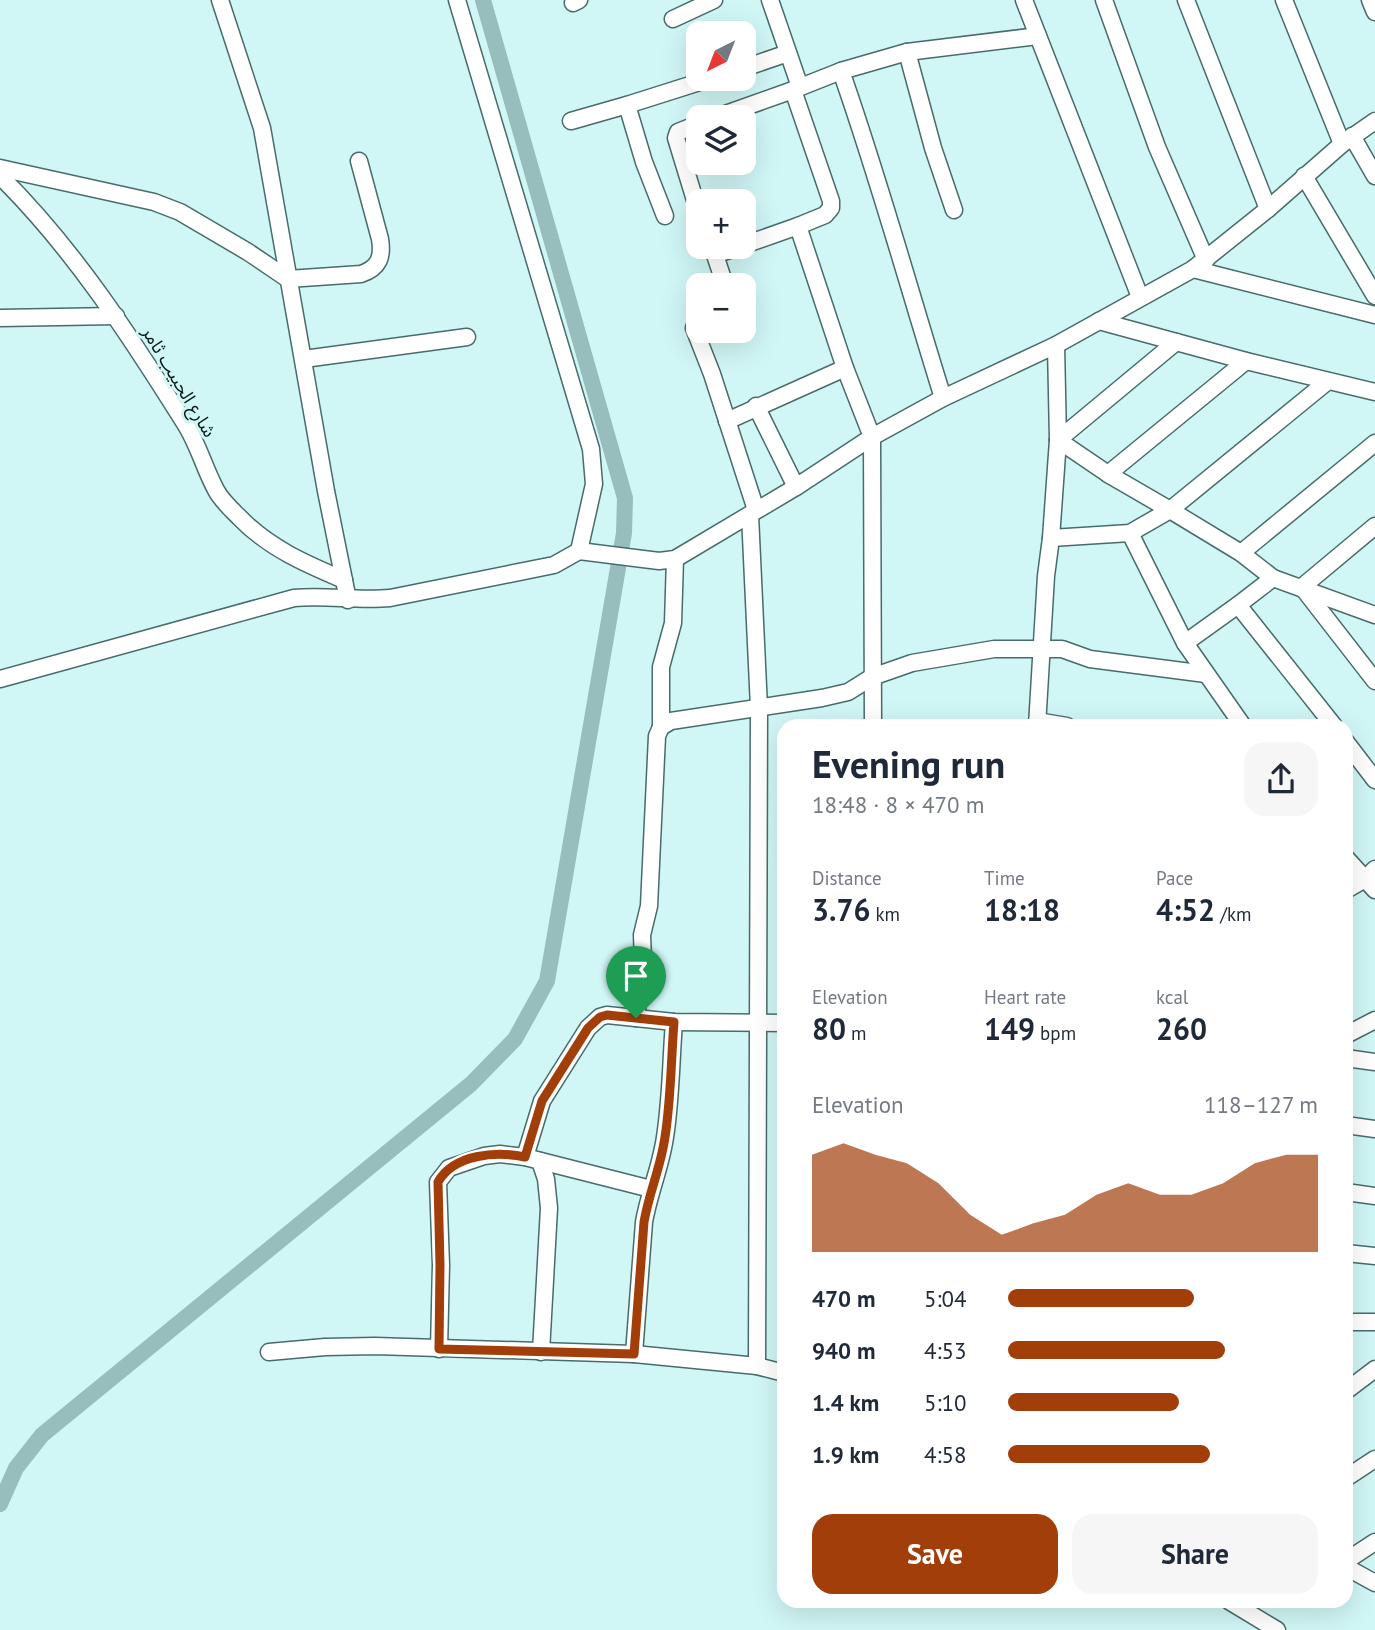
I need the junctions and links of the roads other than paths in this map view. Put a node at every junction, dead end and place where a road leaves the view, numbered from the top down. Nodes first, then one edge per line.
1 (220, 0) edge
2 (457, 0) edge
3 (714, 0) edge
4 (770, 0) edge
5 (1024, 0) edge
6 (1104, 0) edge
7 (1186, 0) edge
8 (1284, 0) edge
9 (1370, 0) edge
10 (1375, 12) edge
11 (673, 19) dead end
12 (1038, 36) junction
13 (907, 52) junction
14 (788, 53) junction
15 (756, 64) edge
16 (841, 71) junction
17 (686, 86) edge
18 (797, 88) junction
19 (627, 105) junction
20 (750, 105) edge
21 (571, 121) dead end
22 (1375, 121) edge
23 (686, 129) edge
24 (1347, 140) junction
25 (359, 161) dead end
26 (0, 168) edge
27 (686, 171) edge
28 (0, 176) edge
29 (1304, 176) junction
30 (1375, 176) edge
31 (954, 209) dead end
32 (1268, 209) junction
33 (665, 216) dead end
34 (798, 226) junction
35 (756, 241) edge
36 (1199, 264) junction
37 (288, 279) junction
38 (1375, 296) edge
39 (1140, 297) junction
40 (1375, 314) edge
41 (116, 316) junction
42 (0, 318) edge
43 (1098, 321) junction
44 (467, 337) dead end
45 (1175, 342) junction
46 (700, 343) edge
47 (1056, 345) junction
48 (304, 359) junction
49 (1246, 361) junction
50 (845, 368) junction
51 (1328, 381) junction
52 (1375, 393) edge
53 (943, 398) junction
54 (756, 406) junction
55 (727, 421) junction
56 (872, 437) junction
57 (1058, 440) junction
58 (1375, 443) edge
59 (1108, 474) junction
60 (796, 487) junction
61 (1170, 510) junction
62 (753, 513) junction
63 (1375, 526) edge
64 (1130, 533) junction
65 (1051, 538) junction
66 (583, 550) junction
67 (1241, 553) junction
68 (675, 558) junction
69 (1273, 578) junction
70 (344, 580) junction
71 (1302, 587) junction
72 (348, 600) junction
73 (1238, 605) junction
74 (1375, 615) edge
75 (1185, 643) junction
76 (1042, 647) junction
77 (1206, 674) junction
78 (872, 677) junction
79 (0, 679) edge
80 (1375, 681) edge
81 (759, 708) junction
82 (873, 719) edge
83 (1037, 719) edge
84 (1237, 719) edge
85 (1328, 719) edge
86 (661, 727) junction
87 (1353, 751) edge
88 (1375, 780) edge
89 (1353, 864) edge
90 (1372, 880) edge
91 (1353, 887) edge
92 (636, 1018) junction
93 (1375, 1020) edge
94 (674, 1022) junction
95 (757, 1023) junction
96 (777, 1023) edge
97 (1353, 1031) edge
98 (1353, 1059) edge
99 (1375, 1062) edge
100 (1353, 1126) edge
101 (1375, 1129) edge
102 (532, 1159) junction
103 (651, 1189) junction
104 (1353, 1193) edge
105 (1375, 1196) edge
106 (1353, 1254) edge
107 (1375, 1256) edge
108 (1353, 1322) edge
109 (1375, 1322) edge
110 (439, 1349) junction
111 (269, 1352) dead end
112 (541, 1352) junction
113 (634, 1354) junction
114 (757, 1366) junction
115 (1375, 1369) edge
116 (777, 1371) edge
117 (1353, 1386) edge
118 (1375, 1459) edge
119 (1353, 1473) edge
120 (1375, 1542) edge
121 (1353, 1556) edge
122 (1353, 1570) edge
123 (1375, 1583) edge
124 (1241, 1608) edge
125 (1259, 1608) edge
126 (1254, 1616) junction
127 (1277, 1630) edge

1 - 37 street
2 - 66 street
3 - 11 street
4 - 14 street
5 - 12 street
6 - 36 street
7 - 32 street
8 - 24 street
9 - 10 street
12 - 13 street
12 - 39 street
13 - 16 street
13 - 31 street
14 - 15 street
14 - 18 street
16 - 18 street
16 - 53 street
17 - 19 street
18 - 20 street
18 - 34 street
19 - 21 street
19 - 33 street
22 - 24 street
23 - 27 street
24 - 29 street
24 - 30 street
25 - 37 street
26 - 37 street
28 - 41 street, شارع الحبيب ثامر
29 - 32 street
29 - 38 street
32 - 36 street
34 - 35 street
34 - 50 street
36 - 39 street
36 - 40 street
37 - 48 street
39 - 43 street
41 - 42 street
41 - 70 street, شارع الحبيب ثامر
43 - 45 street
43 - 47 street
44 - 48 street
45 - 49 street
45 - 57 street
46 - 55 street
47 - 53 street
47 - 57 street
48 - 70 street
49 - 51 street
49 - 59 street
50 - 54 street
50 - 56 street
51 - 52 street
51 - 61 street
53 - 56 street
54 - 55 street
54 - 60 street
55 - 62 street
56 - 60 street
56 - 78 street
57 - 59 street
57 - 65 street
58 - 67 street
59 - 61 street
60 - 62 street
61 - 64 street
61 - 67 street
62 - 68 street
62 - 81 street
63 - 71 street
64 - 65 street
64 - 75 street
65 - 76 street
66 - 68 street
66 - 72 street
67 - 69 street
68 - 86 street
69 - 71 street
69 - 73 street
70 - 72 street
71 - 74 street
71 - 80 street
72 - 79 street
73 - 75 street
73 - 85 street
75 - 77 street
76 - 77 street
76 - 78 street
76 - 83 street
77 - 84 street
78 - 81 street
78 - 82 street
81 - 86 street
81 - 95 street
86 - 92 street
87 - 88 street
89 - 90 street
90 - 91 street
92 - 94 street
92 - 102 street
93 - 97 street
94 - 95 street
94 - 103 street
95 - 96 street
95 - 114 street
98 - 99 street
100 - 101 street
102 - 103 street
102 - 110 street
102 - 112 street
103 - 113 street
104 - 105 street
106 - 107 street
108 - 109 street
110 - 111 street
110 - 112 street
112 - 113 street
113 - 114 street
114 - 116 street
115 - 117 street
118 - 119 street
120 - 121 street
122 - 123 street
124 - 126 street
125 - 126 street
126 - 127 street

